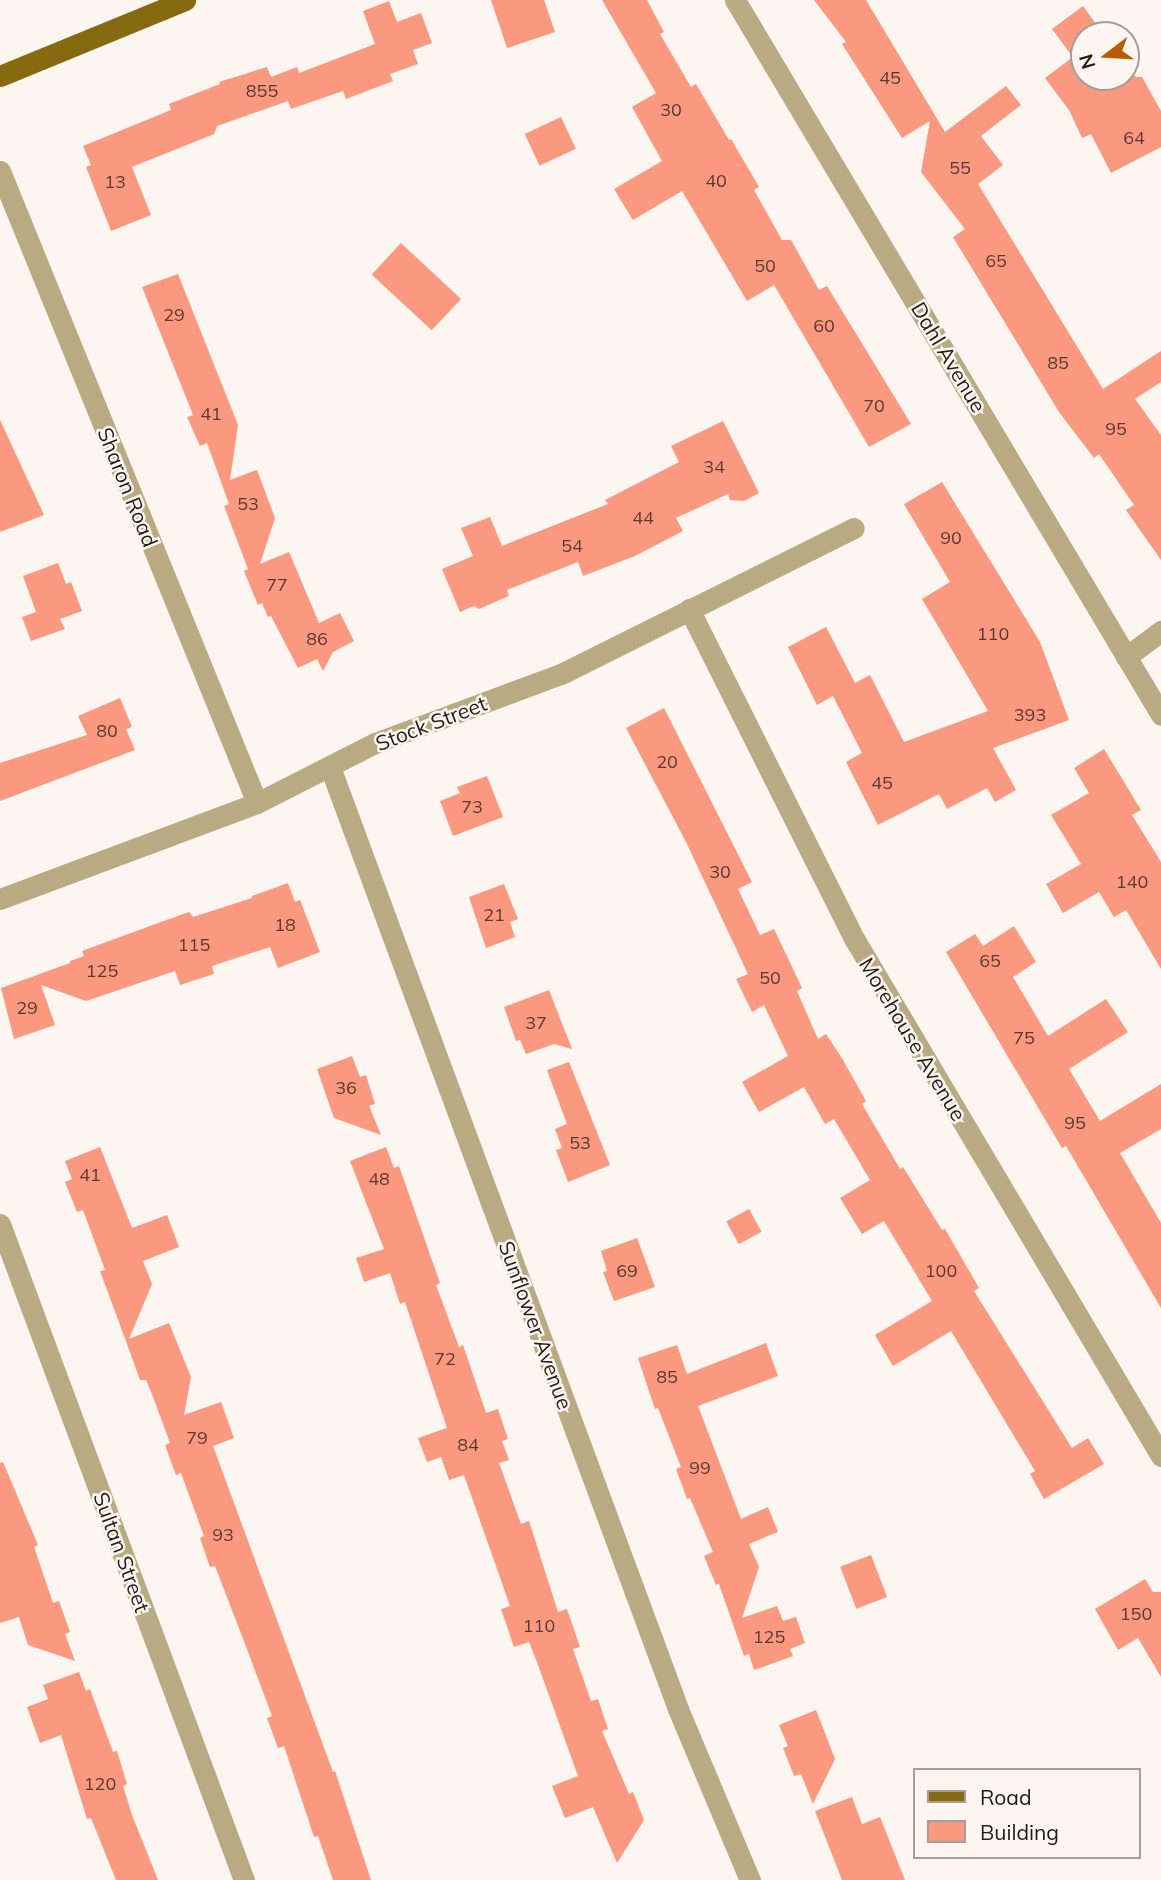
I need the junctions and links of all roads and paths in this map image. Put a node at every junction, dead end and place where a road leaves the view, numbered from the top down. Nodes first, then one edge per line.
1 (185, 0) edge
2 (735, 0) edge
3 (0, 76) edge
4 (0, 172) edge
5 (854, 528) dead end
6 (689, 609) junction
7 (1161, 631) edge
8 (1126, 657) junction
9 (1161, 715) edge
10 (330, 767) junction
11 (257, 803) junction
12 (0, 899) edge
13 (0, 1224) edge
14 (1161, 1456) edge
15 (244, 1880) edge
16 (750, 1880) edge

1 - 3 main road
2 - 8 street, Dahl Avenue
4 - 11 street, Sharon Road
5 - 6 street, Stock Street
6 - 10 street, Stock Street
6 - 14 street, Morehouse Avenue
7 - 8 street
8 - 9 street, Dahl Avenue
10 - 11 street, Stock Street
10 - 16 street, Sunflower Avenue
11 - 12 street, Stock Street
13 - 15 street, Sultan Street

